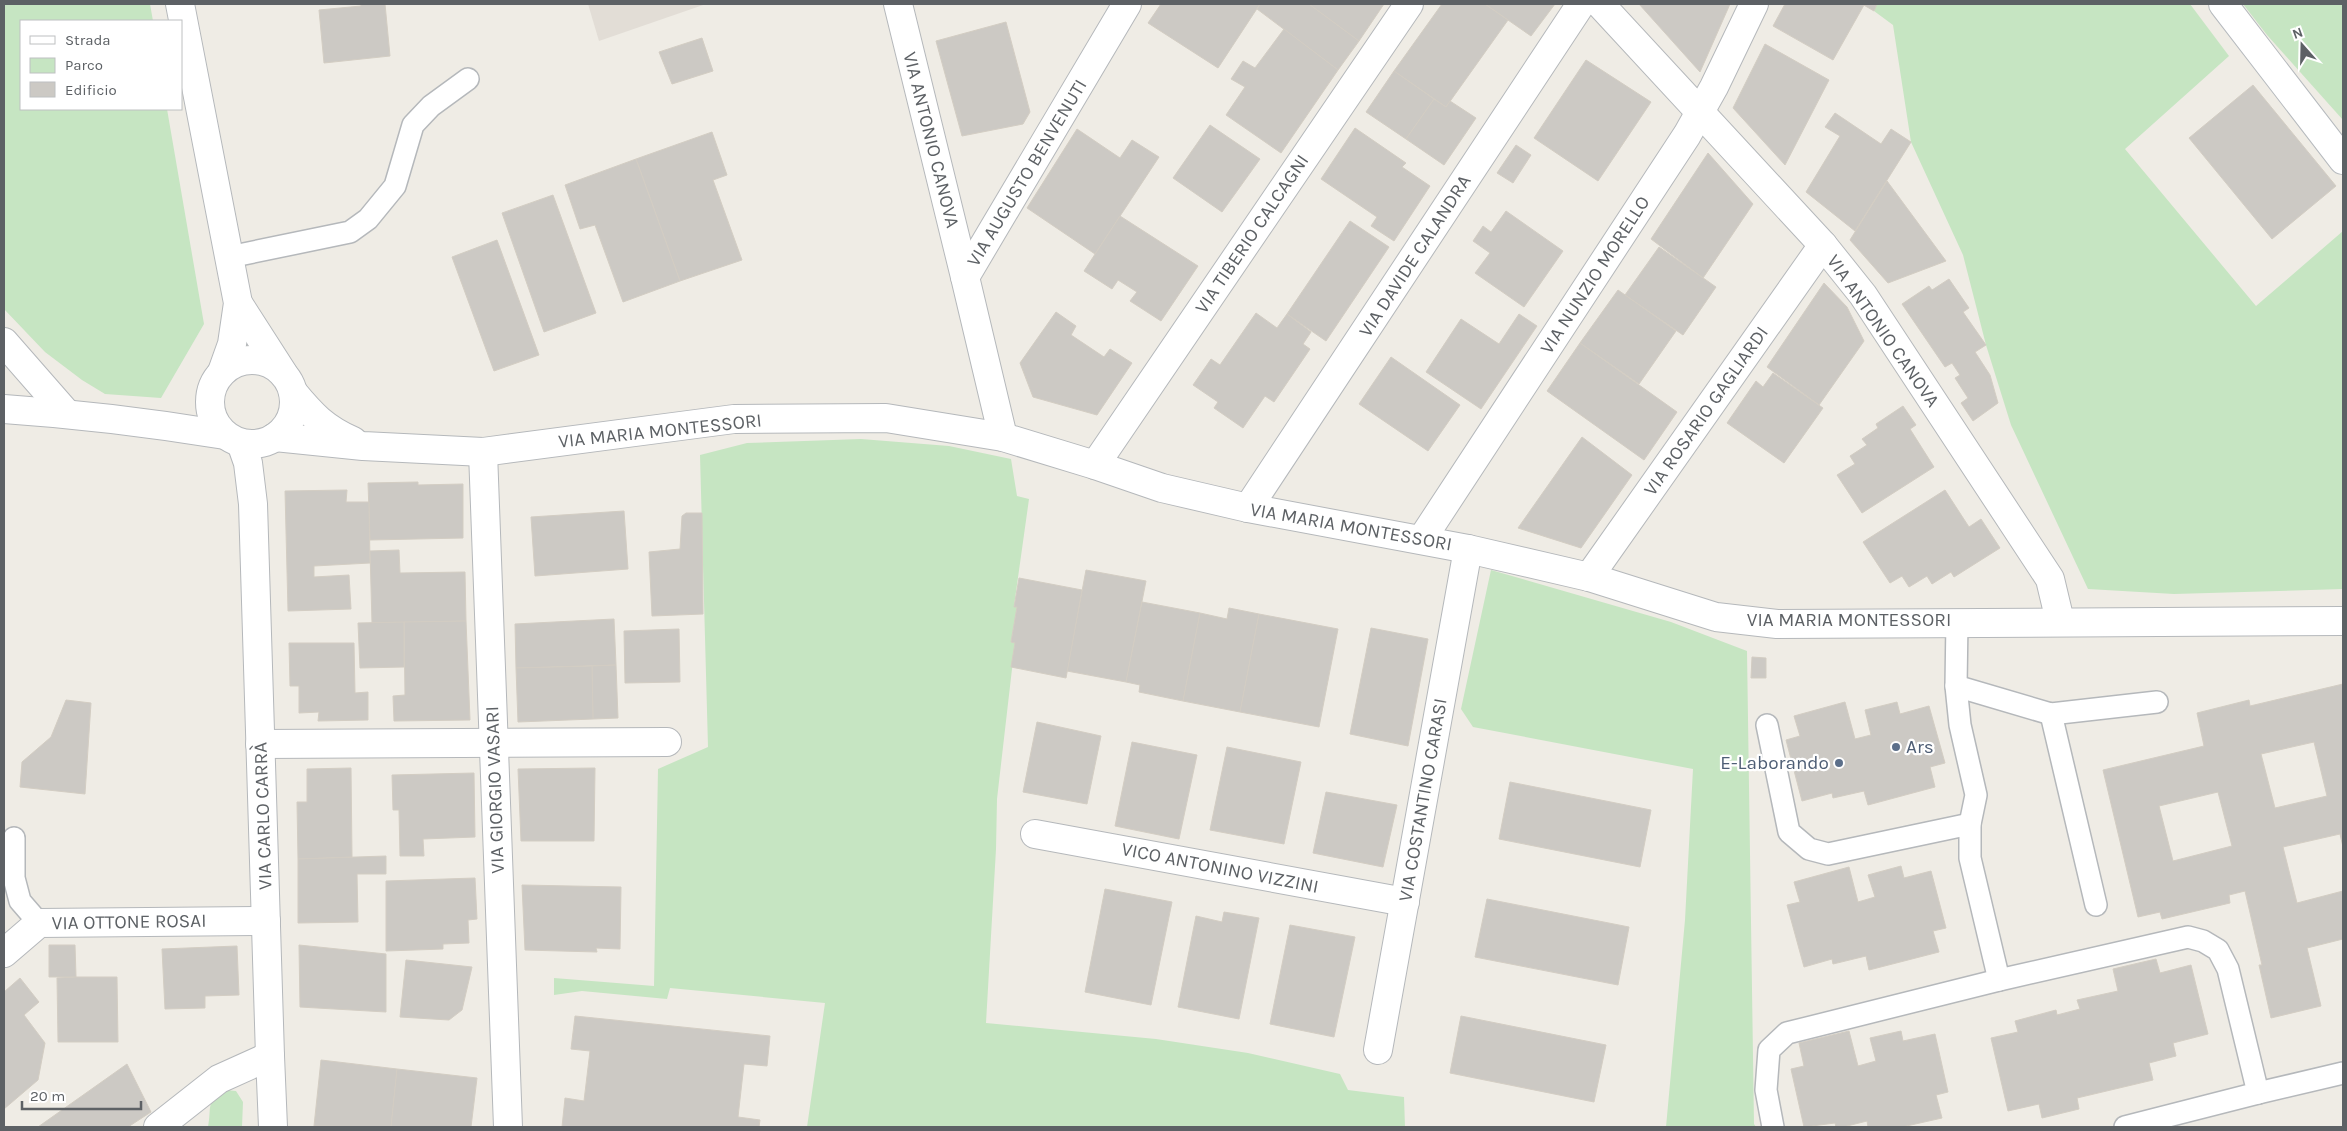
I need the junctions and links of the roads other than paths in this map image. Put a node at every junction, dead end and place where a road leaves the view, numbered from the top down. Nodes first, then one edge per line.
1 (180, 4) edge
2 (898, 4) edge
3 (1127, 4) edge
4 (1409, 4) edge
5 (1581, 4) edge
6 (1600, 4) edge
7 (1754, 4) edge
8 (2223, 4) edge
9 (468, 79) dead end
10 (1701, 111) junction
11 (2343, 160) edge
12 (1823, 245) junction
13 (229, 257) junction
14 (965, 277) junction
15 (238, 303) junction
16 (4, 342) edge
17 (217, 380) junction
18 (289, 384) junction
19 (4, 410) edge
20 (67, 414) junction
21 (162, 424) junction
22 (1003, 437) junction
23 (252, 439) junction
24 (363, 446) junction
25 (484, 452) junction
26 (1095, 465) junction
27 (1248, 508) junction
28 (1422, 540) junction
29 (1468, 549) junction
30 (1589, 577) junction
31 (1957, 621) junction
32 (2060, 621) junction
33 (2343, 621) edge
34 (1956, 686) junction
35 (2156, 702) dead end
36 (2051, 714) junction
37 (1767, 724) dead end
38 (667, 742) dead end
39 (493, 743) junction
40 (260, 744) junction
41 (1970, 824) junction
42 (1035, 834) dead end
43 (14, 838) dead end
44 (1405, 902) junction
45 (2096, 905) dead end
46 (266, 920) junction
47 (39, 923) junction
48 (4, 953) edge
49 (1999, 980) junction
50 (1378, 1050) dead end
51 (270, 1056) junction
52 (2343, 1073) edge
53 (2258, 1093) junction
54 (158, 1127) edge
55 (274, 1127) edge
56 (508, 1127) edge
57 (1773, 1127) edge
58 (2125, 1127) edge

1 - 13 street
2 - 14 street, VIA ANTONIO CANOVA
3 - 14 street, VIA AUGUSTO BENVENUTI
4 - 26 street, VIA TIBERIO CALCAGNI
5 - 27 street, VIA DAVIDE CALANDRA
6 - 10 street, VIA ANTONIO CANOVA
7 - 10 street, VIA NUNZIO MORELLO
8 - 11 street
9 - 13 lane
10 - 12 street, VIA ANTONIO CANOVA
10 - 28 street, VIA NUNZIO MORELLO
12 - 30 street, VIA ROSARIO GAGLIARDI
12 - 32 street, VIA ANTONIO CANOVA
13 - 15 street
14 - 22 street, VIA AUGUSTO BENVENUTI
15 - 17 street
15 - 18 street
16 - 20 street
17 - 18 street
17 - 21 street
17 - 23 street
18 - 23 street
18 - 24 street
19 - 20 street
20 - 21 street
21 - 23 street, VIA MARIA MONTESSORI
22 - 25 street, VIA MARIA MONTESSORI
22 - 26 street, VIA MARIA MONTESSORI
23 - 24 street, VIA MARIA MONTESSORI
23 - 40 street, VIA CARLO CARRÀ
24 - 25 street, VIA MARIA MONTESSORI
25 - 39 street, VIA GIORGIO VASARI
26 - 27 street, VIA MARIA MONTESSORI
27 - 28 street, VIA MARIA MONTESSORI
28 - 29 street, VIA MARIA MONTESSORI
29 - 30 street, VIA MARIA MONTESSORI
29 - 44 street, VIA COSTANTINO CARASI
30 - 31 street, VIA MARIA MONTESSORI
31 - 32 street, VIA MARIA MONTESSORI
31 - 34 lane
32 - 33 street, VIA MARIA MONTESSORI
34 - 36 lane
34 - 41 lane
35 - 36 lane
36 - 45 lane
37 - 41 lane
38 - 39 street
39 - 40 street
39 - 56 street, VIA GIORGIO VASARI
40 - 46 street, VIA CARLO CARRÀ
41 - 49 lane
42 - 44 street, VICO ANTONINO VIZZINI
43 - 47 lane
44 - 50 street, VIA COSTANTINO CARASI
46 - 47 street, VIA OTTONE ROSAI
46 - 51 street, VIA CARLO CARRÀ
47 - 48 street, VIA OTTONE ROSAI
49 - 53 lane
49 - 57 lane
51 - 54 street
51 - 55 street, VIA CARLO CARRÀ
52 - 53 lane
53 - 58 lane

